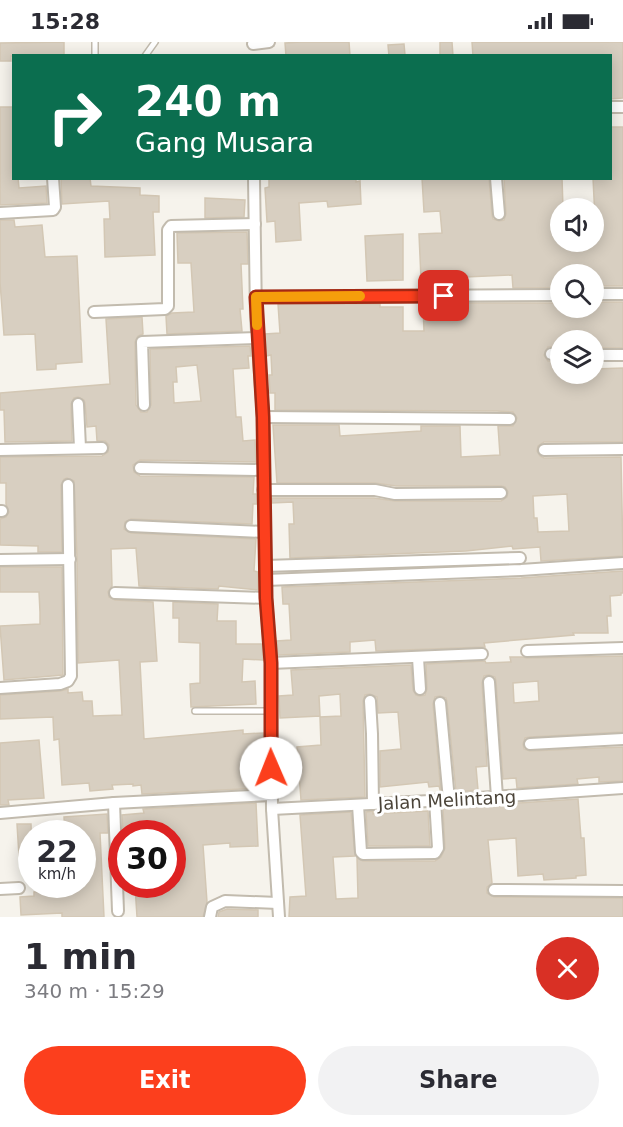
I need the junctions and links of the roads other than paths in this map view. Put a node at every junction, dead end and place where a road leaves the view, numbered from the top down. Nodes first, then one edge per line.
1 (269, 42) edge
2 (253, 43) edge
3 (53, 180) edge
4 (254, 180) edge
5 (496, 180) edge
6 (0, 213) edge
7 (499, 214) dead end
8 (255, 224) junction
9 (604, 294) edge
10 (623, 294) edge
11 (550, 295) edge
12 (256, 297) junction
13 (94, 312) dead end
14 (257, 338) junction
15 (604, 355) edge
16 (623, 356) edge
17 (78, 404) dead end
18 (144, 405) dead end
19 (263, 417) junction
20 (510, 419) dead end
21 (81, 448) junction
22 (102, 448) dead end
23 (623, 449) edge
24 (0, 450) edge
25 (544, 450) dead end
26 (140, 468) dead end
27 (263, 470) junction
28 (68, 485) dead end
29 (263, 490) junction
30 (501, 493) dead end
31 (131, 526) dead end
32 (264, 532) junction
33 (520, 558) dead end
34 (70, 559) junction
35 (0, 560) edge
36 (623, 563) edge
37 (265, 566) junction
38 (266, 580) junction
39 (115, 593) dead end
40 (266, 598) junction
41 (623, 648) edge
42 (527, 651) dead end
43 (482, 654) dead end
44 (418, 658) junction
45 (271, 663) junction
46 (489, 682) dead end
47 (0, 688) edge
48 (420, 689) dead end
49 (370, 701) dead end
50 (440, 703) dead end
51 (195, 711) dead end
52 (272, 711) junction
53 (623, 739) edge
54 (530, 744) dead end
55 (623, 788) edge
56 (271, 795) junction
57 (497, 797) junction
58 (435, 800) junction
59 (449, 800) junction
60 (114, 803) junction
61 (373, 804) junction
62 (358, 805) junction
63 (272, 809) junction
64 (0, 813) edge
65 (0, 888) edge
66 (18, 888) edge
67 (494, 890) dead end
68 (623, 891) edge
69 (278, 903) junction
70 (118, 911) dead end
71 (210, 917) edge
72 (279, 917) edge

1 - 2 street
3 - 6 street
4 - 8 street
5 - 7 street
8 - 12 street
8 - 13 street
9 - 10 street
11 - 12 street
12 - 14 street
14 - 18 street
14 - 19 street
15 - 16 street
17 - 21 street
19 - 20 street
19 - 27 street
21 - 22 street
21 - 24 street
23 - 25 street
26 - 27 street
27 - 29 street
28 - 34 street
29 - 30 street
29 - 32 street
31 - 32 street
32 - 37 street
33 - 37 street
34 - 35 street
34 - 47 street
36 - 38 street
37 - 38 street
38 - 40 street
39 - 40 street
40 - 45 street
41 - 42 street
43 - 44 street
44 - 45 street
44 - 48 street
45 - 52 street
46 - 57 street
49 - 61 street
50 - 59 street
51 - 52 lane
52 - 56 street
53 - 54 street
55 - 57 street, Jalan Melintang
56 - 60 street
56 - 63 street
57 - 59 street, Jalan Melintang
58 - 59 street, Jalan Melintang
58 - 61 street, Jalan Melintang
58 - 62 street
60 - 64 street
60 - 70 street
61 - 62 street, Jalan Melintang
62 - 63 street, Jalan Melintang
63 - 69 street
65 - 66 street
67 - 68 street
69 - 71 street
69 - 72 street

